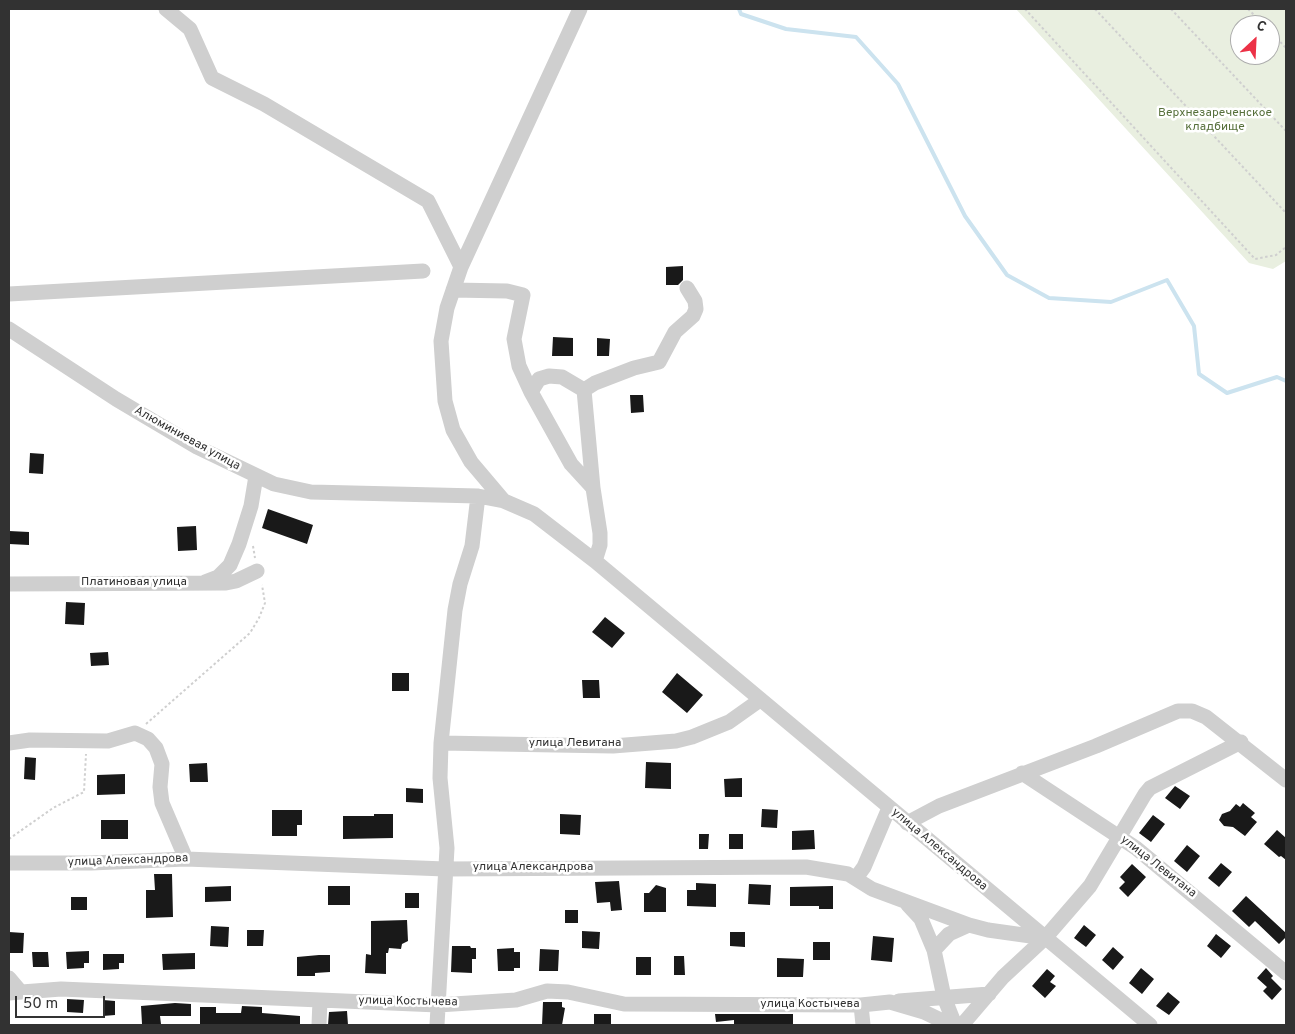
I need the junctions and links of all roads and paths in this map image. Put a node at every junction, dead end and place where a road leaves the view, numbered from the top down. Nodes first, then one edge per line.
1 (166, 9) edge
2 (580, 9) edge
3 (1025, 9) edge
4 (1095, 9) edge
5 (1171, 9) edge
6 (1286, 131) edge
7 (1286, 213) edge
8 (1286, 246) edge
9 (461, 267) junction
10 (424, 271) dead end
11 (687, 288) dead end
12 (453, 290) junction
13 (9, 294) edge
14 (10, 331) edge
15 (584, 390) junction
16 (530, 392) junction
17 (256, 476) junction
18 (593, 488) junction
19 (478, 496) junction
20 (504, 501) junction
21 (252, 538) dead end
22 (594, 561) junction
23 (257, 571) junction
24 (205, 583) junction
25 (9, 584) edge
26 (760, 700) junction
27 (135, 733) junction
28 (86, 742) junction
29 (1241, 742) junction
30 (9, 743) edge
31 (440, 743) junction
32 (1022, 773) junction
33 (1286, 780) edge
34 (889, 808) junction
35 (907, 823) junction
36 (1119, 835) junction
37 (9, 839) edge
38 (186, 859) junction
39 (9, 863) edge
40 (445, 868) junction
41 (856, 878) junction
42 (905, 902) junction
43 (969, 925) junction
44 (1045, 938) junction
45 (934, 950) junction
46 (1286, 973) edge
47 (9, 978) edge
48 (14, 992) edge
49 (989, 994) junction
50 (944, 997) junction
51 (320, 1000) junction
52 (890, 1002) junction
53 (438, 1005) junction
54 (861, 1005) junction
55 (319, 1025) edge
56 (437, 1025) edge
57 (863, 1025) edge
58 (951, 1025) edge
59 (955, 1025) edge
60 (962, 1025) edge
61 (1150, 1025) edge

1 - 9 street
2 - 9 street
3 - 8 path
4 - 7 path
5 - 6 path
9 - 12 street
10 - 13 street
11 - 15 street
12 - 16 street
12 - 20 street
14 - 17 street, Алюминиевая улица
15 - 16 street
15 - 18 street
16 - 18 street
17 - 19 street, Алюминиевая улица
17 - 24 street
18 - 22 street
19 - 20 street, Алюминиевая улица
19 - 31 street
20 - 22 street, улица Александрова
21 - 23 path
22 - 26 street, улица Александрова
23 - 24 street, Платиновая улица
23 - 27 path
24 - 25 street, Платиновая улица
26 - 31 street, улица Левитана
26 - 34 street, улица Александрова
27 - 28 street
27 - 38 street
28 - 30 street
28 - 37 path
29 - 32 street
29 - 33 street
29 - 36 street
31 - 40 street
32 - 35 street
32 - 36 street, улица Левитана
34 - 35 street, улица Александрова
34 - 41 street
35 - 44 street, улица Александрова
36 - 44 street
36 - 46 street, улица Левитана
38 - 39 street, улица Александрова
38 - 40 street, улица Александрова
40 - 41 street, улица Александрова
40 - 53 street
41 - 42 street, улица Александрова
42 - 43 street, улица Александрова
42 - 45 street
43 - 44 street, улица Александрова
43 - 45 street
44 - 49 street
44 - 61 street, улица Александрова
45 - 50 street
47 - 48 street
48 - 51 street, улица Костычева
49 - 50 street
49 - 60 street
50 - 52 street
50 - 59 street
51 - 53 street, улица Костычева
51 - 55 street
52 - 54 street, улица Костычева
52 - 58 street, улица Костычева
53 - 54 street, улица Костычева
53 - 56 street
54 - 57 street

